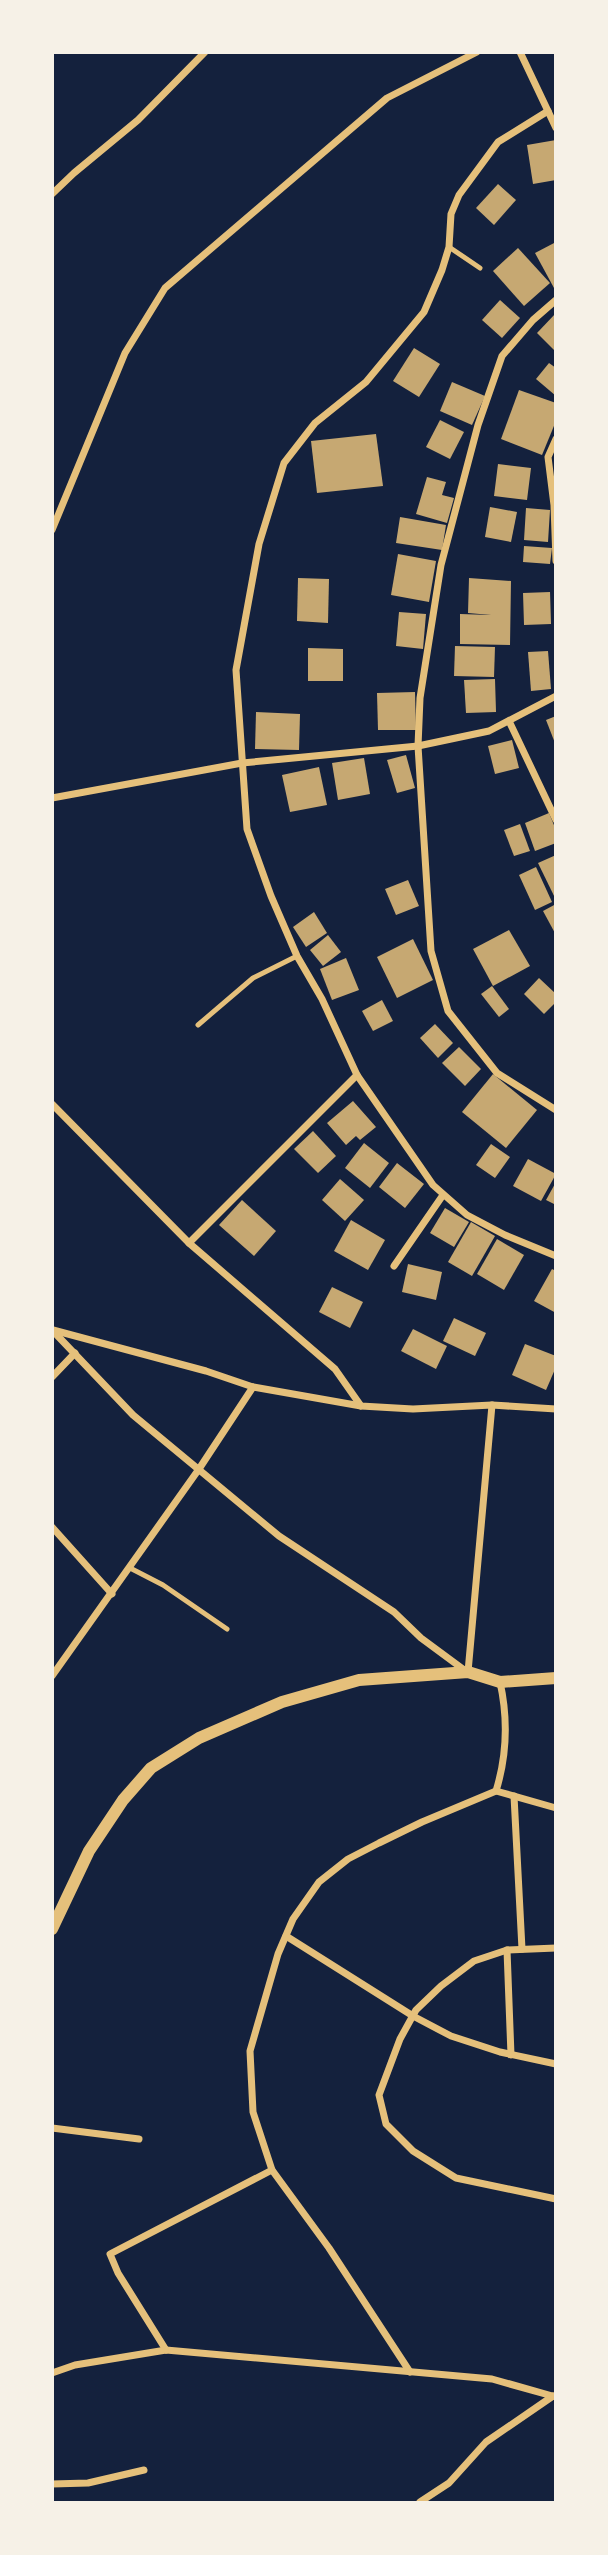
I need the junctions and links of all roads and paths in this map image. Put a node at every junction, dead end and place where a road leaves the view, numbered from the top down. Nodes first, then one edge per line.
1 (205, 52) edge
2 (477, 52) edge
3 (520, 52) edge
4 (548, 111) junction
5 (555, 128) edge
6 (52, 194) edge
7 (449, 247) junction
8 (480, 268) dead end
9 (555, 300) edge
10 (555, 439) edge
11 (52, 530) edge
12 (555, 561) edge
13 (555, 696) edge
14 (509, 722) junction
15 (418, 746) junction
16 (242, 764) junction
17 (52, 798) edge
18 (555, 820) edge
19 (297, 956) junction
20 (198, 1025) dead end
21 (357, 1075) junction
22 (52, 1104) edge
23 (555, 1110) edge
24 (443, 1195) junction
25 (189, 1244) junction
26 (555, 1256) edge
27 (394, 1266) dead end
28 (53, 1330) edge
29 (75, 1353) junction
30 (52, 1377) edge
31 (253, 1387) junction
32 (492, 1405) junction
33 (361, 1406) junction
34 (555, 1409) edge
35 (199, 1469) junction
36 (52, 1527) edge
37 (130, 1568) junction
38 (112, 1594) junction
39 (227, 1629) dead end
40 (468, 1672) junction
41 (52, 1676) edge
42 (555, 1678) edge
43 (500, 1682) junction
44 (496, 1791) junction
45 (514, 1796) junction
46 (555, 1808) edge
47 (52, 1929) edge
48 (286, 1936) junction
49 (555, 1948) edge
50 (507, 1950) junction
51 (522, 1950) junction
52 (413, 2015) junction
53 (511, 2055) junction
54 (555, 2064) edge
55 (52, 2128) edge
56 (139, 2139) dead end
57 (272, 2170) junction
58 (555, 2199) edge
59 (166, 2350) junction
60 (410, 2372) junction
61 (52, 2373) edge
62 (554, 2396) edge
63 (145, 2470) dead end
64 (52, 2484) edge
65 (420, 2502) edge

1 - 6 street
2 - 11 street
3 - 4 street
4 - 5 street
4 - 7 street
7 - 8 lane
7 - 16 street
9 - 15 street
10 - 12 street
13 - 14 street
14 - 15 street
14 - 18 street
15 - 16 street
15 - 23 street
16 - 17 street
16 - 19 street
19 - 20 lane
19 - 21 street
21 - 24 street
21 - 25 street
22 - 25 street
24 - 26 street
24 - 27 street
25 - 33 street
28 - 29 street
28 - 31 street
29 - 30 street
29 - 35 street
31 - 33 street
31 - 35 street
32 - 33 street
32 - 34 street
32 - 40 street
35 - 37 street
35 - 40 street
36 - 38 street
37 - 38 street
37 - 39 lane
38 - 41 street
40 - 43 street
40 - 47 street
42 - 43 street
43 - 44 street
44 - 45 street
44 - 48 street
45 - 46 street
45 - 51 street
48 - 52 street
48 - 57 street
49 - 51 street
50 - 51 street
50 - 52 street
50 - 53 street
52 - 53 street
52 - 58 street
53 - 54 street
55 - 56 street
57 - 59 street
57 - 60 street
59 - 60 street
59 - 61 street
60 - 62 street
62 - 65 street
63 - 64 street

